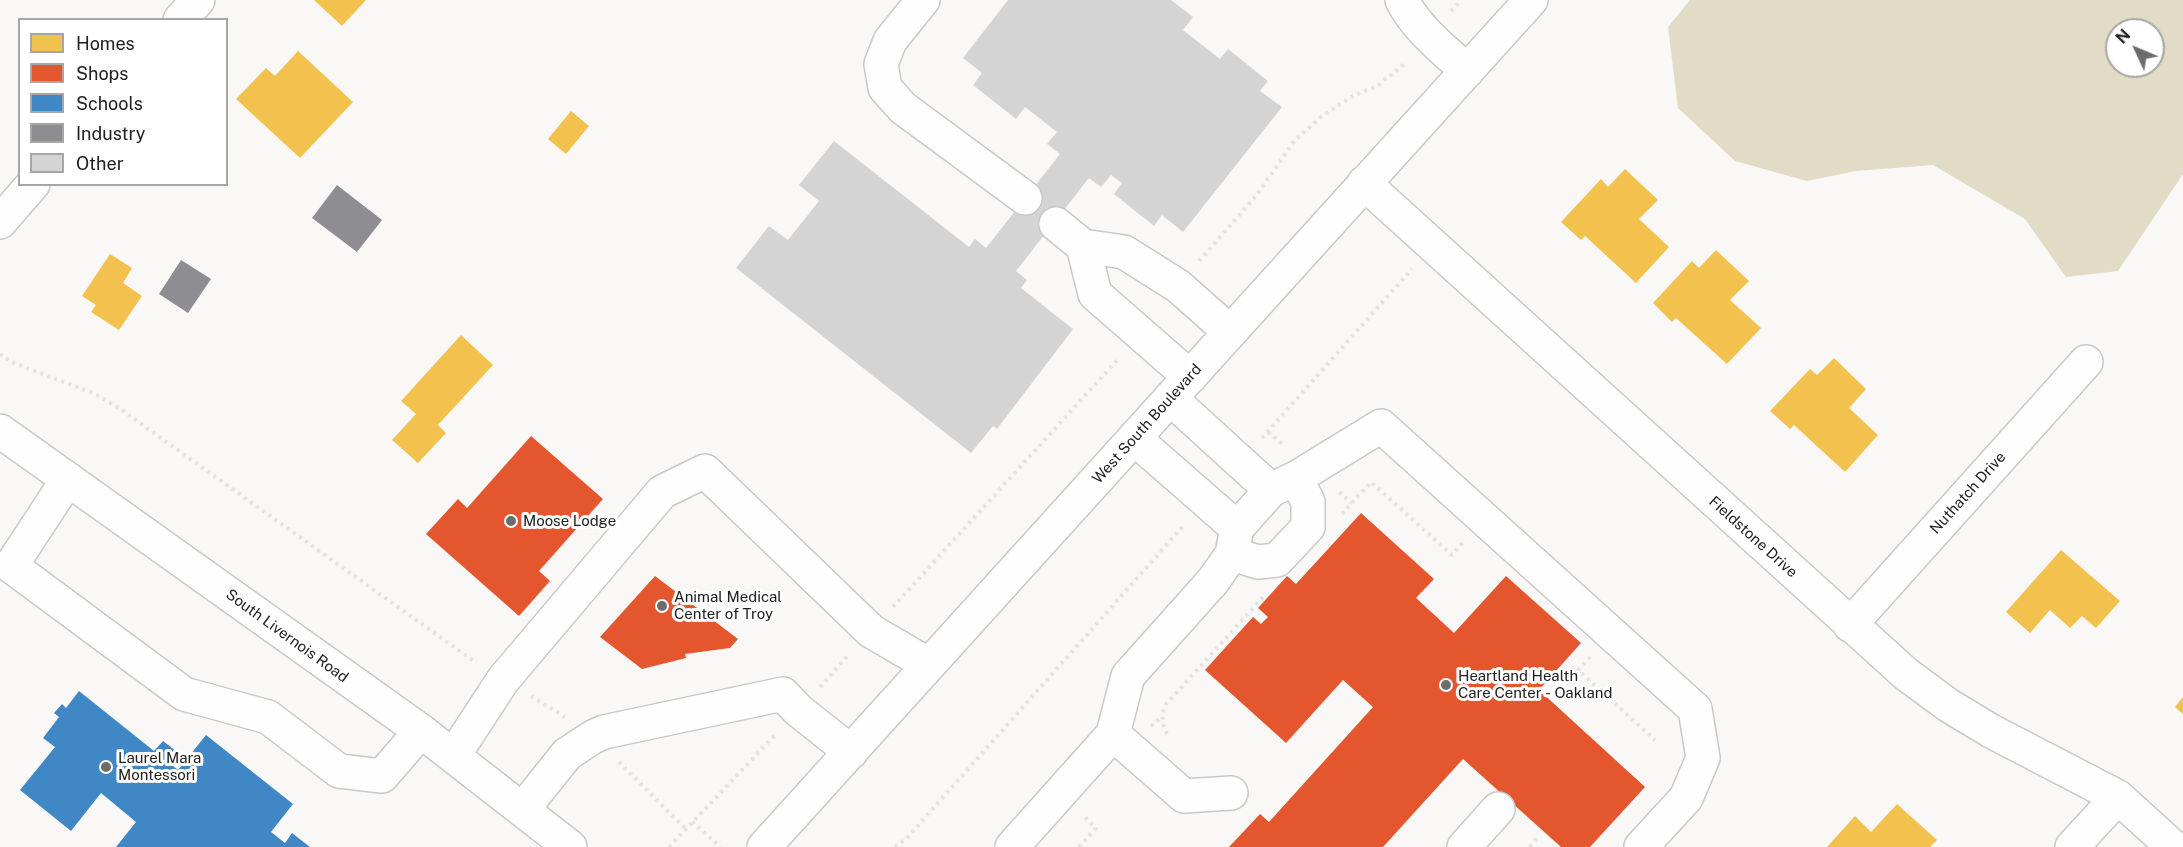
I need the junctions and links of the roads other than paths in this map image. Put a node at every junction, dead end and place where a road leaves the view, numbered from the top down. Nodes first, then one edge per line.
1 (198, 0) edge
2 (923, 0) edge
3 (1402, 0) edge
4 (1531, 0) edge
5 (182, 18) edge
6 (1467, 70) junction
7 (1364, 183) junction
8 (31, 186) edge
9 (1025, 198) dead end
10 (0, 222) edge
11 (1056, 224) dead end
12 (1083, 246) junction
13 (1230, 332) junction
14 (2086, 362) dead end
15 (1180, 388) junction
16 (0, 430) edge
17 (1134, 438) junction
18 (68, 479) junction
19 (1284, 484) junction
20 (1235, 541) junction
21 (1850, 625) junction
22 (929, 665) junction
23 (421, 731) junction
24 (1113, 734) junction
25 (850, 752) junction
26 (454, 755) junction
27 (1231, 794) dead end
28 (2118, 797) junction
29 (523, 809) junction
30 (1498, 809) dead end
31 (570, 847) edge
32 (764, 847) edge
33 (1012, 847) edge
34 (1464, 847) edge
35 (1641, 847) edge
36 (2072, 847) edge
37 (2173, 847) edge

1 - 5 street
2 - 9 street
3 - 6 street
4 - 6 street, West South Boulevard
6 - 7 street, West South Boulevard
7 - 13 street, West South Boulevard
7 - 21 street, Fieldstone Drive
8 - 10 street
11 - 12 street
12 - 13 street
12 - 15 street
13 - 15 street, West South Boulevard
14 - 21 street, Nuthatch Drive
15 - 17 street, West South Boulevard
15 - 19 street
16 - 18 street, South Livernois Road
17 - 20 street
17 - 22 street, West South Boulevard
18 - 23 street, South Livernois Road
18 - 23 street
19 - 20 street
19 - 20 street
19 - 35 street
20 - 24 street
21 - 28 street, Fieldstone Drive
22 - 25 street, West South Boulevard
22 - 26 street
23 - 26 street, South Livernois Road
24 - 27 street
24 - 33 street
25 - 29 street
25 - 32 street, West South Boulevard
26 - 29 street, South Livernois Road
28 - 36 street
28 - 37 street, Fieldstone Drive
29 - 31 street, South Livernois Road
30 - 34 street

